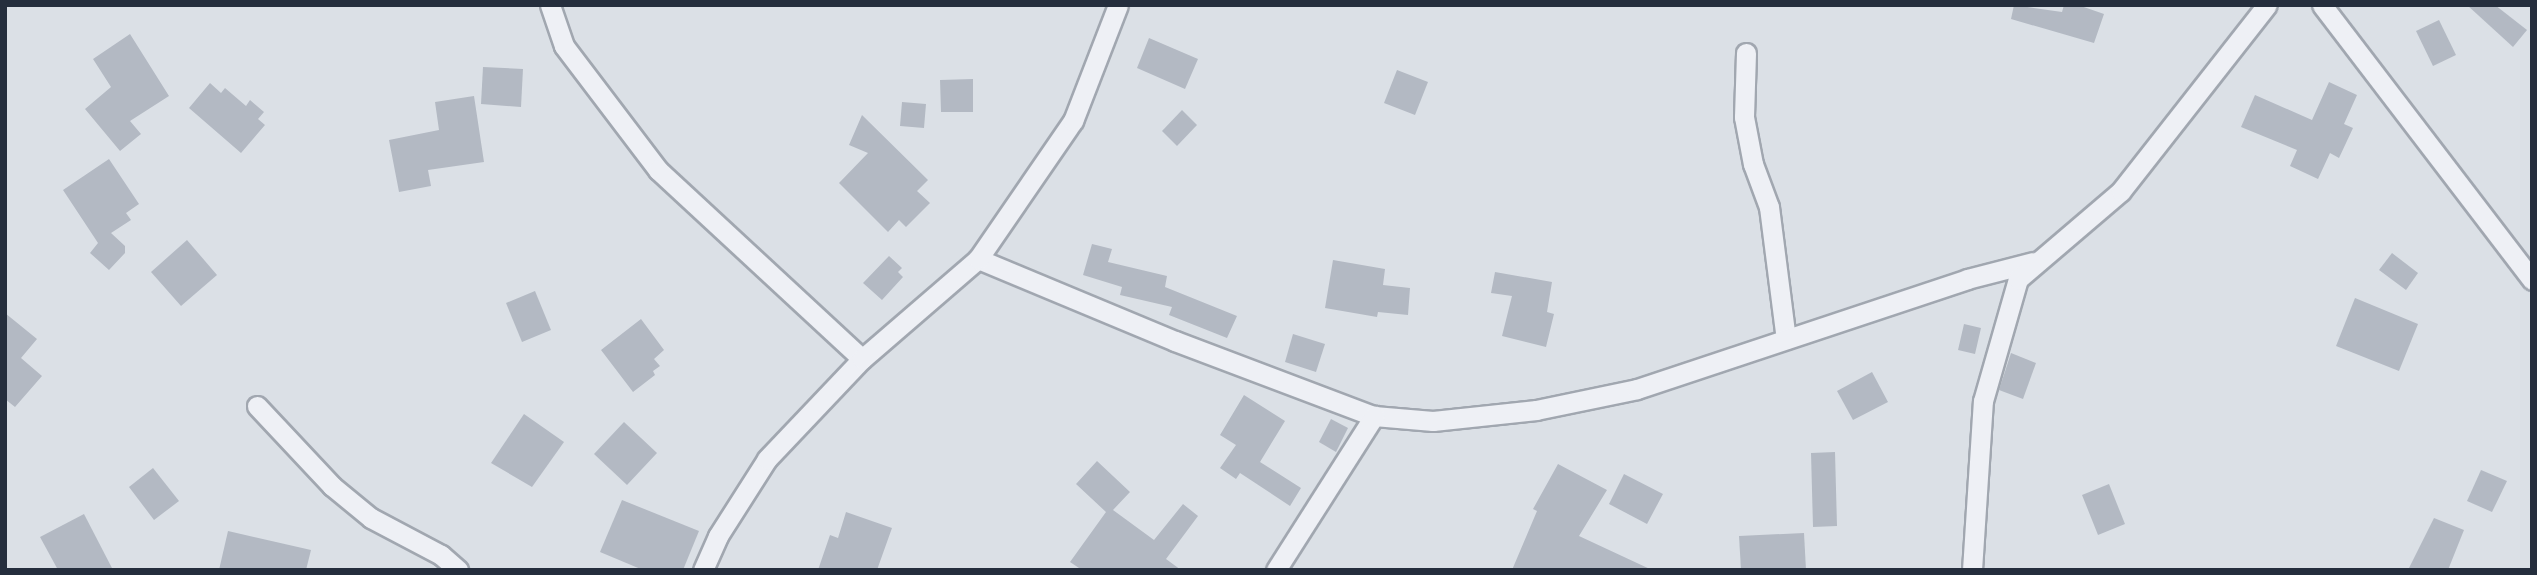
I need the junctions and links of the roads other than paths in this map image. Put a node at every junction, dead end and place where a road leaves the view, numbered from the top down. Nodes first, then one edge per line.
1 (550, 5) edge
2 (1118, 5) edge
3 (2259, 5) edge
4 (2267, 5) edge
5 (2322, 5) edge
6 (2250, 26) junction
7 (1746, 53) dead end
8 (978, 259) junction
9 (2034, 262) junction
10 (2532, 280) edge
11 (1786, 339) junction
12 (862, 359) junction
13 (257, 406) dead end
14 (1374, 416) junction
15 (458, 570) edge
16 (703, 570) edge
17 (1276, 570) edge
18 (1972, 570) edge

1 - 12 street
2 - 8 street
3 - 6 street
4 - 6 street
5 - 10 street
6 - 9 street
7 - 11 street
8 - 12 street
8 - 14 street
9 - 11 street
9 - 18 street
11 - 14 street
12 - 16 street
13 - 15 street
14 - 17 street

